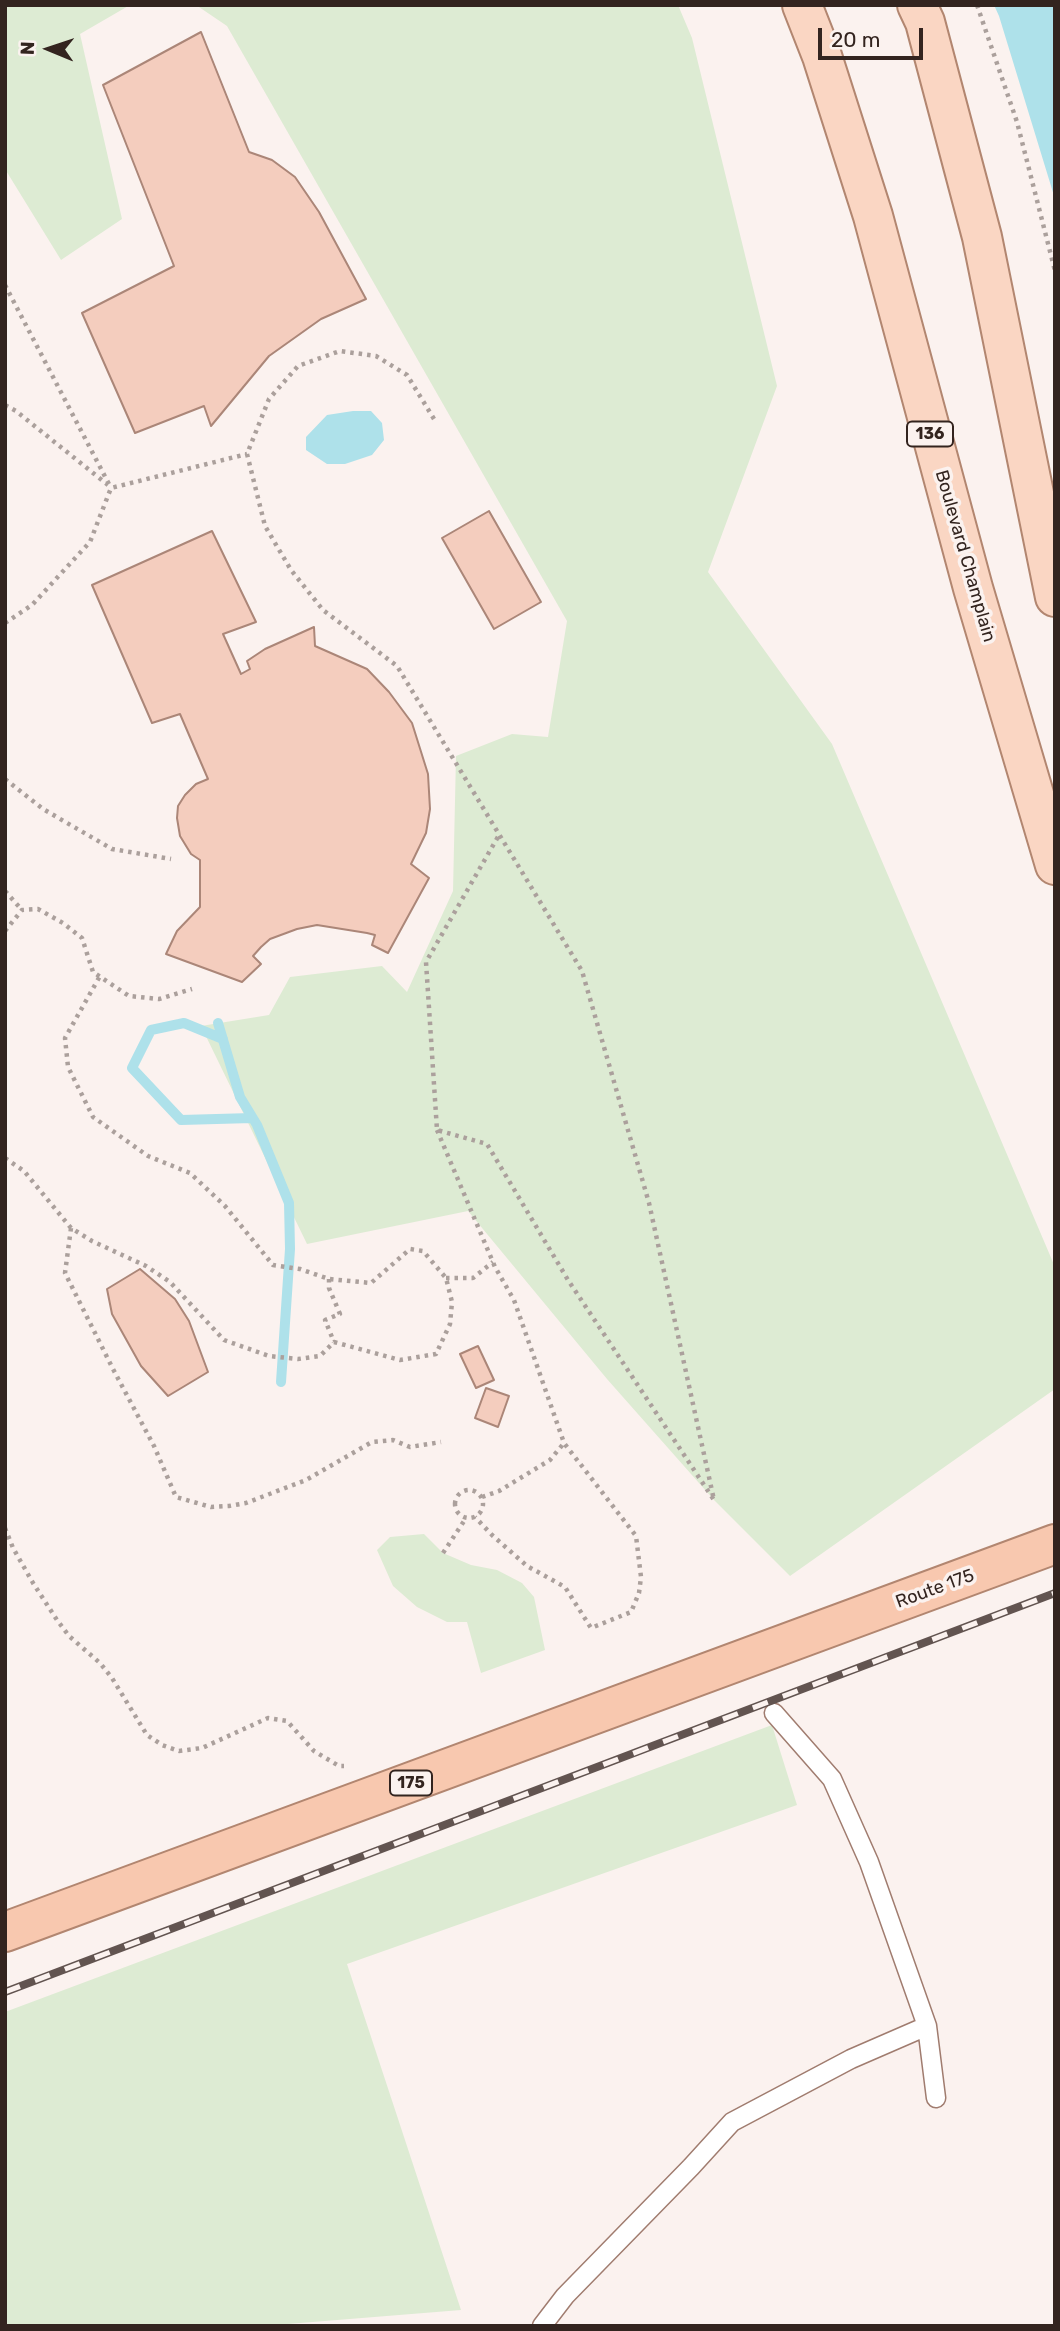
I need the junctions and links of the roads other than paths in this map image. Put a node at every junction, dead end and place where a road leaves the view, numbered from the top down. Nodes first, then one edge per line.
1 (802, 5) edge
2 (918, 5) edge
3 (1055, 597) edge
4 (1055, 865) edge
5 (1055, 1544) edge
6 (774, 1713) dead end
7 (5, 1932) edge
8 (927, 2026) junction
9 (936, 2098) dead end
10 (542, 2326) edge

1 - 4 main road, Boulevard Champlain / 136
2 - 3 main road
5 - 7 highway, Route 175 / 175
6 - 8 lane
8 - 9 lane
8 - 10 lane

